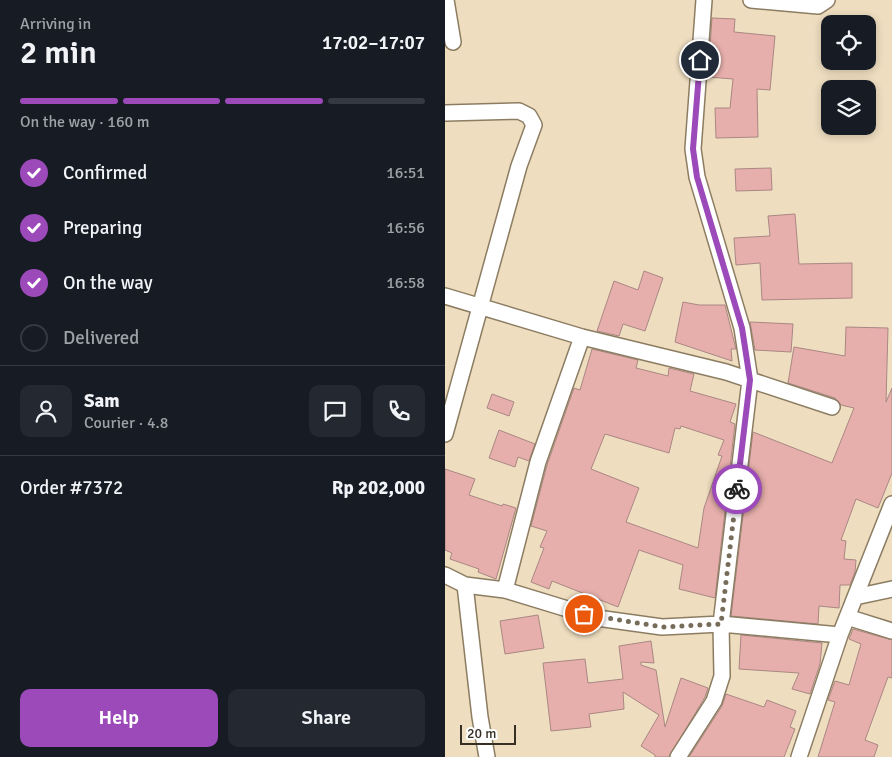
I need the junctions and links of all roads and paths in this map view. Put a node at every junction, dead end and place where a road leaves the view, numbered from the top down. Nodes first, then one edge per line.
1 (445, 0) edge
2 (704, 0) edge
3 (751, 0) edge
4 (827, 0) edge
5 (453, 42) dead end
6 (445, 113) edge
7 (445, 296) edge
8 (481, 307) junction
9 (582, 337) junction
10 (750, 380) junction
11 (832, 407) dead end
12 (445, 434) edge
13 (892, 504) edge
14 (445, 576) edge
15 (465, 585) junction
16 (892, 589) edge
17 (505, 590) junction
18 (855, 597) junction
19 (847, 617) junction
20 (721, 624) junction
21 (892, 631) edge
22 (840, 636) junction
23 (487, 757) edge
24 (678, 757) edge
25 (799, 757) edge

1 - 5 street
2 - 10 street
3 - 4 street
6 - 8 street
7 - 8 street
8 - 9 street
8 - 12 street
9 - 10 street
9 - 17 street
10 - 11 street
10 - 20 street
13 - 18 street
14 - 15 street
15 - 17 street
15 - 23 street
16 - 18 street
17 - 20 street
18 - 19 street
19 - 21 street
19 - 22 street
20 - 22 street
20 - 24 street
22 - 25 street

